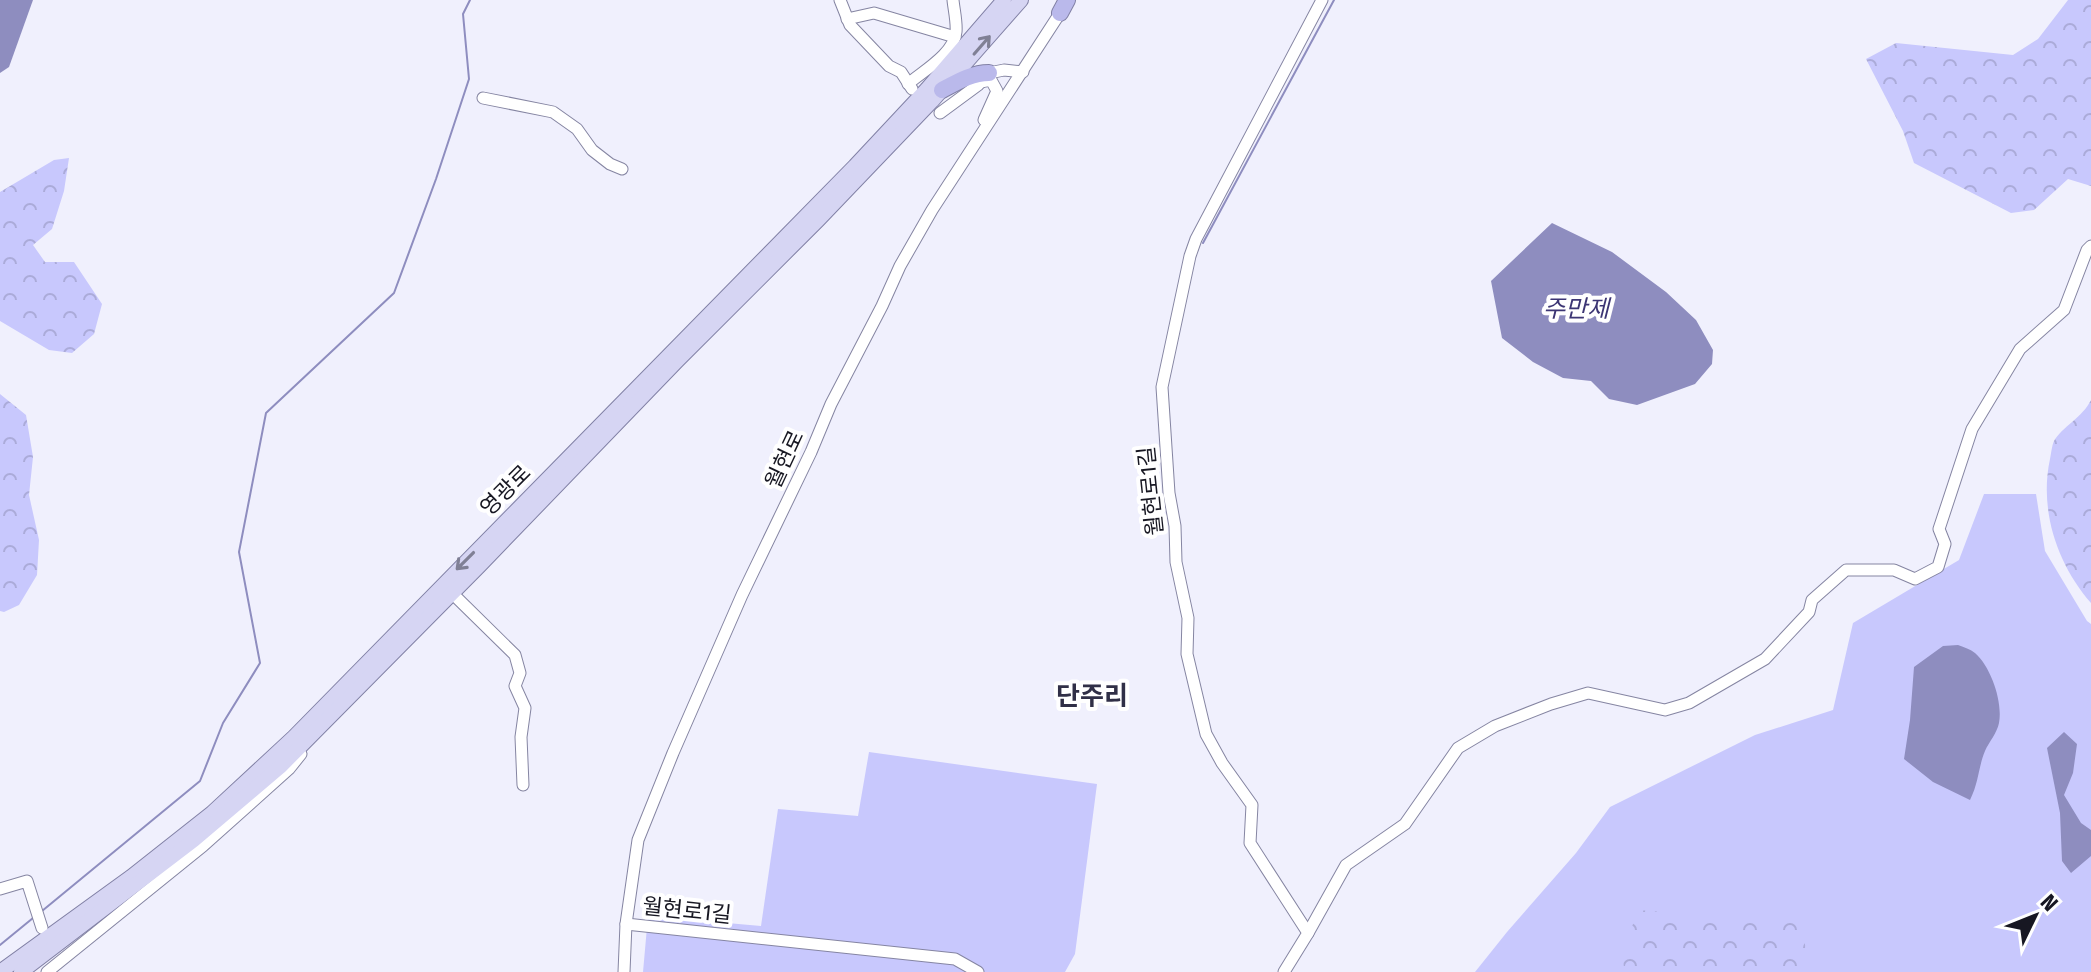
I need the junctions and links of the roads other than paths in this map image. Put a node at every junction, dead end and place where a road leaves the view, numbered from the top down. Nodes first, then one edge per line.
1 (840, 0) edge
2 (953, 0) edge
3 (1004, 0) edge
4 (1021, 0) edge
5 (1322, 0) edge
6 (1066, 4) edge
7 (847, 19) junction
8 (955, 37) junction
9 (1023, 72) junction
10 (985, 77) junction
11 (942, 90) junction
12 (483, 98) dead end
13 (940, 113) dead end
14 (964, 159) junction
15 (622, 169) dead end
16 (2091, 246) edge
17 (457, 598) dead end
18 (349, 697) junction
19 (523, 785) dead end
20 (0, 889) edge
21 (39, 919) dead end
22 (626, 924) junction
23 (1308, 933) junction
24 (61, 962) edge
25 (0, 972) edge
26 (21, 972) edge
27 (47, 972) edge
28 (624, 972) edge
29 (978, 972) edge
30 (1284, 972) edge

1 - 7 street
2 - 8 street
3 -> 25 main road, 영광로
11 -> 4 main road, 영광로
5 - 23 street, 월현로1길
6 - 9 street, 월현로
7 - 8 street
7 - 8 street
9 - 10 street
9 - 14 street, 월현로
10 - 11 highway
10 - 13 street
10 - 14 street
11 - 18 main road, 영광로
12 - 15 street
14 - 22 street, 월현로
16 - 23 street
17 - 19 street
18 - 24 street
18 - 26 main road, 영광로
20 - 21 street
22 - 28 street, 월현로
22 - 29 street, 월현로1길
23 - 30 street
24 - 27 street

